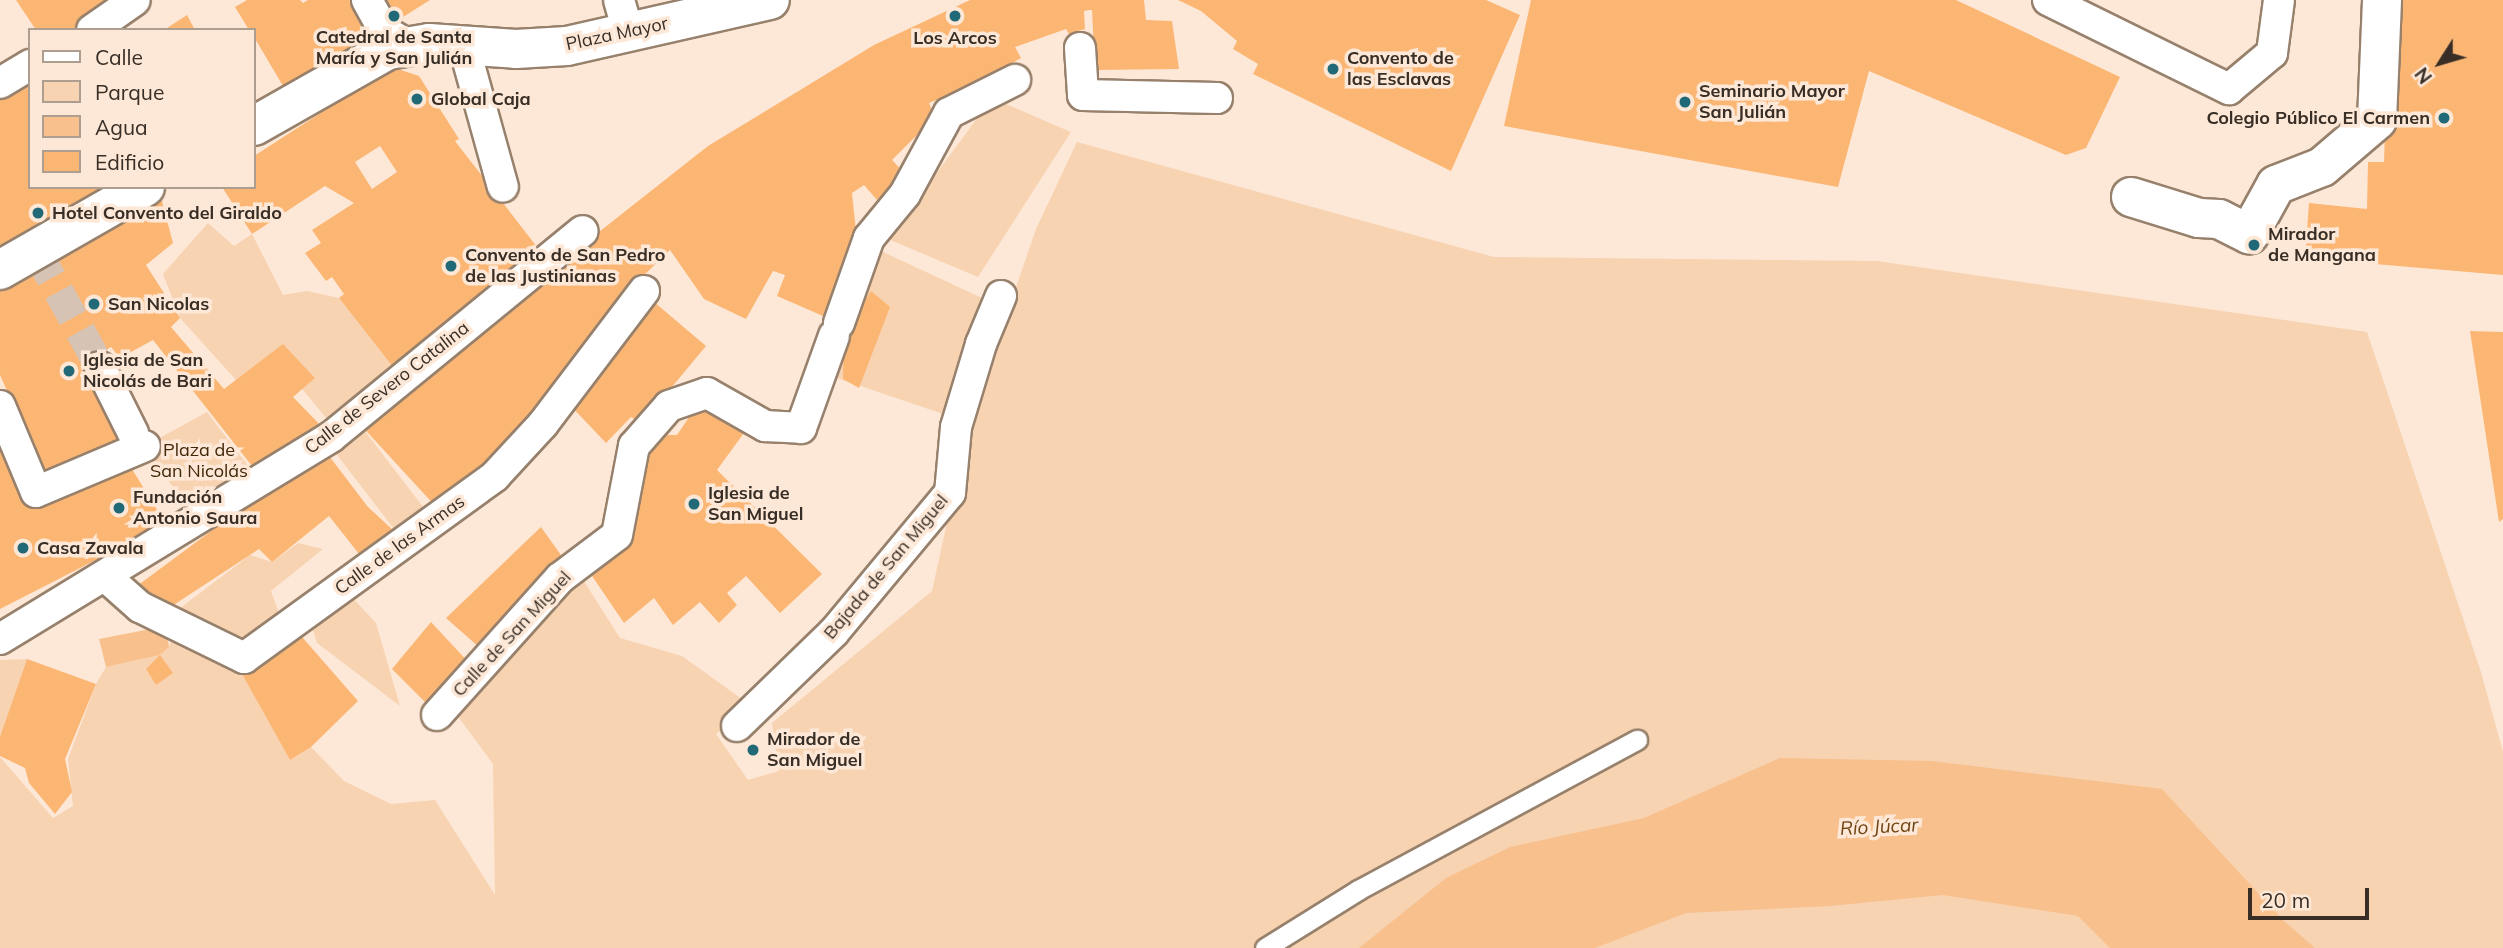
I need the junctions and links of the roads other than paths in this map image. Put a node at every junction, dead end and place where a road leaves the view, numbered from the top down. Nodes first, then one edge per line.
1 (135, 0) edge
2 (367, 0) edge
3 (770, 0) edge
4 (2048, 0) edge
5 (2279, 0) edge
6 (2382, 0) edge
7 (624, 16) edge
8 (95, 28) edge
9 (463, 43) junction
10 (399, 48) junction
11 (1080, 48) dead end
12 (28, 66) edge
13 (1015, 80) dead end
14 (0, 83) edge
15 (1217, 98) dead end
16 (256, 125) edge
17 (503, 187) dead end
18 (142, 189) edge
19 (2131, 197) dead end
20 (583, 231) dead end
21 (0, 270) edge
22 (644, 291) dead end
23 (1001, 296) dead end
24 (100, 367) tunnel mouth
25 (0, 406) edge
26 (105, 576) junction
27 (0, 639) edge
28 (437, 715) dead end
29 (737, 726) dead end
30 (1637, 740) dead end
31 (1265, 948) edge

1 - 8 street
2 - 10 street
3 - 7 street, Plaza Mayor
4 - 5 street
6 - 19 street
7 - 9 street, Plaza Mayor
9 - 10 street, Plaza Mayor
9 - 17 street
10 - 16 street
11 - 15 street
12 - 14 street
13 - 28 street, Calle de San Miguel
18 - 21 street
20 - 26 street, Calle de Severo Catalina
22 - 26 street, Calle de las Armas
23 - 29 street, Bajada de San Miguel
24 - 25 street
26 - 27 street, Calle de Severo Catalina
30 - 31 lane

